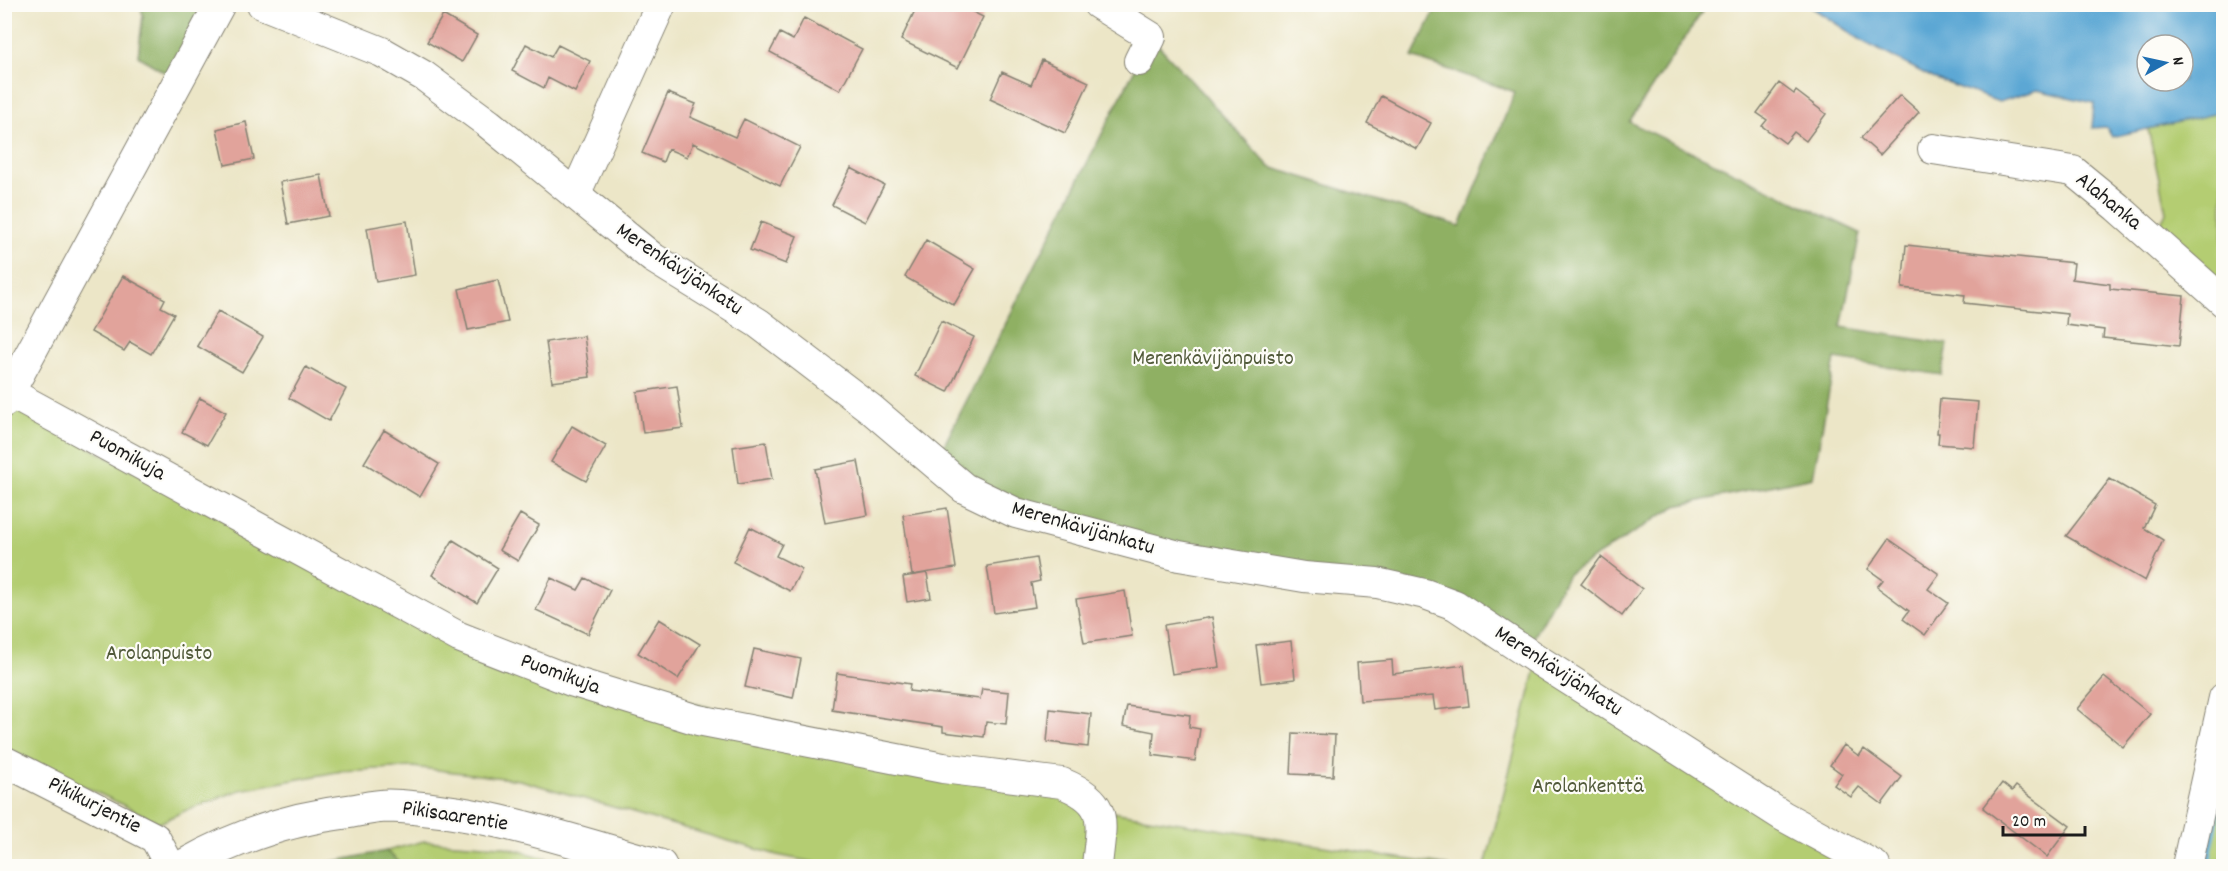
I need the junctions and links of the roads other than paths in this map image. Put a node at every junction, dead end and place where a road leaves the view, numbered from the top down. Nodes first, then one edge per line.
1 (220, 4) edge
2 (262, 4) edge
3 (661, 4) edge
4 (1098, 4) edge
5 (1145, 49) dead end
6 (1933, 150) dead end
7 (575, 195) junction
8 (2223, 302) edge
9 (7, 397) edge
10 (2223, 698) edge
11 (4, 760) edge
12 (170, 867) edge
13 (184, 867) edge
14 (660, 867) edge
15 (1097, 867) edge
16 (1875, 867) edge
17 (2187, 867) edge

1 - 9 street
2 - 7 street, Merenkävijänkatu
3 - 7 street
4 - 5 street
6 - 8 street, Alahanka
7 - 16 street, Merenkävijänkatu
9 - 15 street, Puomikuja
10 - 17 street
11 - 12 street, Pikikurjentie
13 - 14 street, Pikisaarentie

